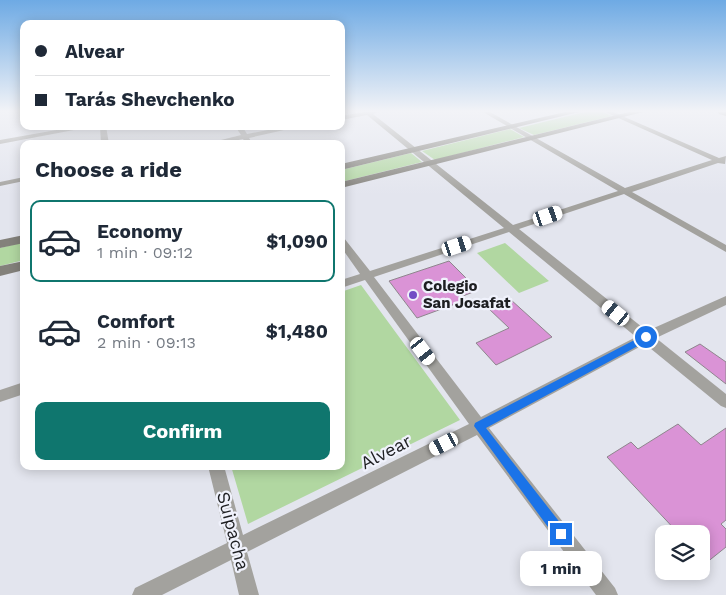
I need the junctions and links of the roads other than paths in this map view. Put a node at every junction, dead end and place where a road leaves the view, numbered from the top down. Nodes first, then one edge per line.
1 (13, 140) edge
2 (401, 140) edge
3 (455, 140) edge
4 (525, 140) edge
5 (535, 140) edge
6 (675, 140) edge
7 (0, 142) edge
8 (413, 150) junction
9 (724, 160) edge
10 (430, 163) junction
11 (345, 165) edge
12 (20, 180) edge
13 (0, 184) edge
14 (345, 184) edge
15 (624, 190) junction
16 (511, 228) junction
17 (20, 239) edge
18 (0, 244) edge
19 (345, 245) edge
20 (726, 249) edge
21 (20, 266) edge
22 (0, 271) edge
23 (368, 275) junction
24 (345, 283) edge
25 (726, 300) edge
26 (646, 337) junction
27 (20, 389) edge
28 (0, 396) edge
29 (726, 402) edge
30 (479, 426) junction
31 (217, 470) edge
32 (238, 548) junction
33 (142, 595) edge
34 (249, 595) edge
35 (608, 595) edge

1 - 7 street
2 - 8 street
3 - 8 main road
4 - 10 main road
5 - 15 street
6 - 9 street
8 - 10 street
8 - 11 main road
9 - 15 street
10 - 14 main road
10 - 16 street
12 - 13 street
15 - 16 street
15 - 20 street
16 - 23 street
16 - 26 street
17 - 18 main road
19 - 23 street
21 - 22 main road
23 - 24 street
23 - 30 street
25 - 26 street, Alvear
26 - 29 street
26 - 30 street, Alvear
27 - 28 street
30 - 32 street, Alvear
30 - 35 street
31 - 32 street, Suipacha
32 - 33 street, Alvear
32 - 34 street, Suipacha

